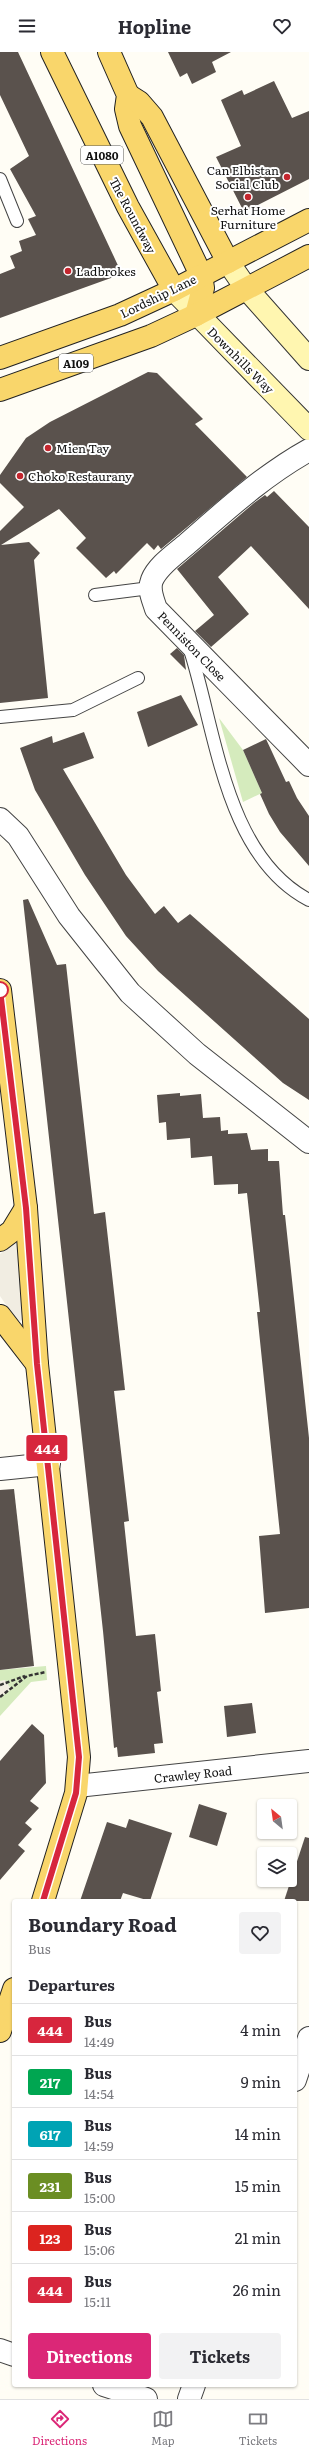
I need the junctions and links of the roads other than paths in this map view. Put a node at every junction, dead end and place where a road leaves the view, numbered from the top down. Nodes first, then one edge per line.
1 (52, 52) edge
2 (109, 52) edge
3 (128, 95) junction
4 (0, 179) edge
5 (309, 220) edge
6 (18, 221) dead end
7 (309, 256) edge
8 (236, 274) junction
9 (201, 275) junction
10 (184, 302) junction
11 (0, 358) edge
12 (309, 359) edge
13 (0, 390) edge
14 (309, 429) edge
15 (309, 450) edge
16 (150, 588) junction
17 (95, 595) dead end
18 (188, 641) junction
19 (138, 678) dead end
20 (0, 717) edge
21 (309, 765) edge
22 (0, 819) edge
23 (309, 900) edge
24 (0, 990) edge
25 (309, 1142) edge
26 (26, 1208) junction
27 (0, 1240) edge
28 (0, 1316) edge
29 (37, 1364) junction
30 (49, 1464) junction
31 (0, 1469) edge
32 (309, 1761) edge
33 (77, 1786) junction
34 (44, 1899) edge
35 (12, 1994) edge
36 (1, 2022) edge
37 (309, 2038) edge
38 (297, 2074) edge
39 (0, 2350) edge
40 (12, 2354) edge
41 (110, 2387) edge
42 (193, 2387) edge
43 (146, 2399) edge
44 (189, 2399) edge

1 - 10 main road, The Roundway / A1080
2 - 3 main road, A1080
3 - 8 main road, A1080
3 - 9 main road, A1080
4 - 6 lane
5 - 8 main road, Lordship Lane / A109
7 - 8 main road, Lordship Lane / A109
8 - 9 main road, Lordship Lane / A109
8 - 10 main road, Lordship Lane / A109
8 - 12 main road
9 - 10 main road, Lordship Lane / A109
9 - 10 main road, A1080
10 - 11 main road, Lordship Lane / A109
10 - 13 main road, Lordship Lane / A109
10 - 14 main road, Downhills Way
15 - 16 street
16 - 17 lane
16 - 18 street, Penniston Close
18 - 21 street, Penniston Close
18 - 23 lane
19 - 20 lane
22 - 25 street
24 - 26 main road
26 - 27 main road
26 - 29 main road
28 - 29 main road
29 - 30 main road
30 - 31 street
30 - 33 main road
32 - 33 street, Crawley Road
33 - 34 main road
35 - 36 main road
37 - 38 street
39 - 40 street
41 - 43 street
42 - 44 street

